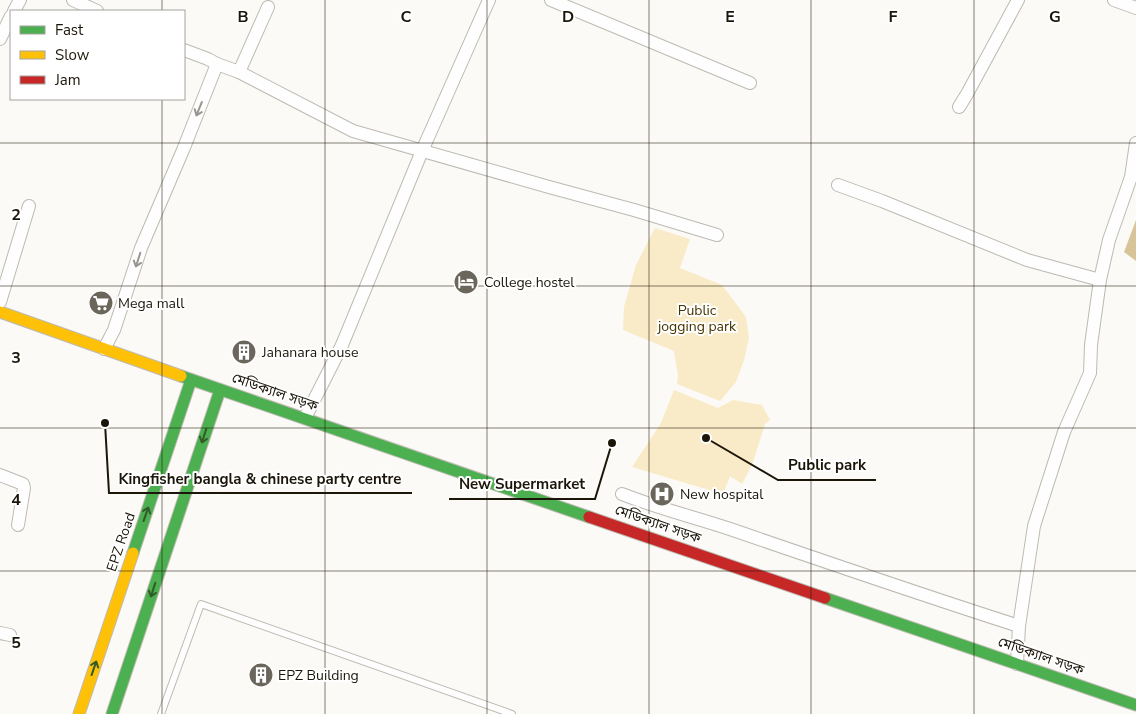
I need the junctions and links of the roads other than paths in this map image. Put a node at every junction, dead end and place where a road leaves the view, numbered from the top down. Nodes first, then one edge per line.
1 (74, 0) edge
2 (488, 0) edge
3 (551, 0) edge
4 (1018, 0) edge
5 (1114, 0) edge
6 (268, 7) dead end
7 (1136, 8) edge
8 (95, 10) edge
9 (10, 18) edge
10 (0, 39) edge
11 (185, 50) edge
12 (217, 64) junction
13 (239, 72) junction
14 (750, 83) dead end
15 (959, 107) dead end
16 (1136, 143) edge
17 (422, 151) junction
18 (838, 185) dead end
19 (29, 206) dead end
20 (717, 235) dead end
21 (1100, 280) junction
22 (0, 302) edge
23 (0, 312) edge
24 (104, 349) junction
25 (191, 380) junction
26 (220, 390) junction
27 (305, 418) junction
28 (0, 475) edge
29 (622, 494) dead end
30 (18, 525) dead end
31 (1019, 626) junction
32 (1017, 664) junction
33 (1136, 705) edge
34 (79, 714) edge
35 (112, 714) edge
36 (161, 714) edge
37 (512, 714) edge

1 - 8 street
2 - 17 street
3 - 14 street
4 - 15 street
5 - 7 street
6 - 13 street
9 - 10 street
11 - 12 street
12 - 13 street
12 -> 24 street
13 - 17 street
16 - 21 street
17 - 20 street
17 - 27 street
18 - 21 street
19 - 22 street
21 - 31 street
23 - 24 main road, মেডিক্যাল সড়ক
24 - 25 main road, মেডিক্যাল সড়ক
25 - 26 main road, মেডিক্যাল সড়ক
34 -> 25 main road, EPZ Road
26 - 27 main road, মেডিক্যাল সড়ক
26 -> 35 main road
27 - 32 main road, মেডিক্যাল সড়ক
28 - 30 street
29 - 31 street
31 - 32 street
32 - 33 main road, মেডিক্যাল সড়ক
36 - 37 lane

